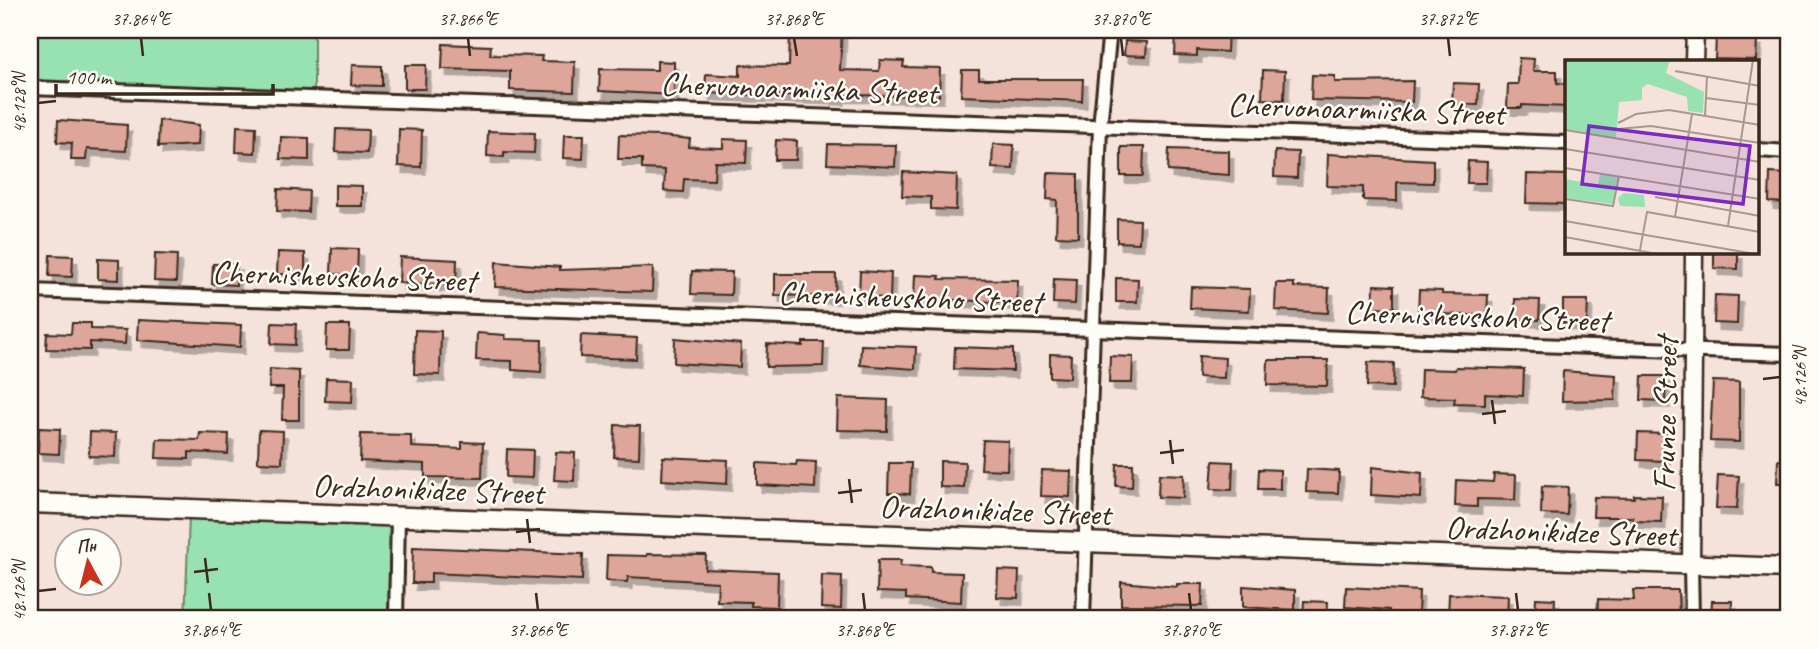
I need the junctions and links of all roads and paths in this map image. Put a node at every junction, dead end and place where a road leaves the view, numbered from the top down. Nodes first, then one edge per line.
1 (1110, 30) edge
2 (1695, 30) edge
3 (1694, 60) edge
4 (30, 88) edge
5 (1100, 126) junction
6 (1565, 143) edge
7 (1759, 150) edge
8 (1789, 152) edge
9 (1693, 254) edge
10 (30, 291) edge
11 (1092, 331) junction
12 (1695, 351) junction
13 (1789, 354) edge
14 (30, 503) edge
15 (398, 516) junction
16 (1085, 542) junction
17 (1691, 564) junction
18 (1789, 568) edge
19 (396, 619) edge
20 (1083, 619) edge
21 (1692, 619) edge

1 - 5 street
2 - 3 street
4 - 5 street, Chervonoarmiiska Street
5 - 6 street, Chervonoarmiiska Street
5 - 11 street
7 - 8 street
9 - 12 street, Frunze Street
10 - 11 street, Chernishevskoho Street
11 - 12 street, Chernishevskoho Street
11 - 16 street
12 - 13 street, Chernishevskoho Street
12 - 17 street, Frunze Street
14 - 15 main road, Ordzhonikidze Street
15 - 16 main road, Ordzhonikidze Street
15 - 19 street
16 - 17 main road, Ordzhonikidze Street
16 - 20 street
17 - 18 main road, Ordzhonikidze Street
17 - 21 street, Frunze Street

